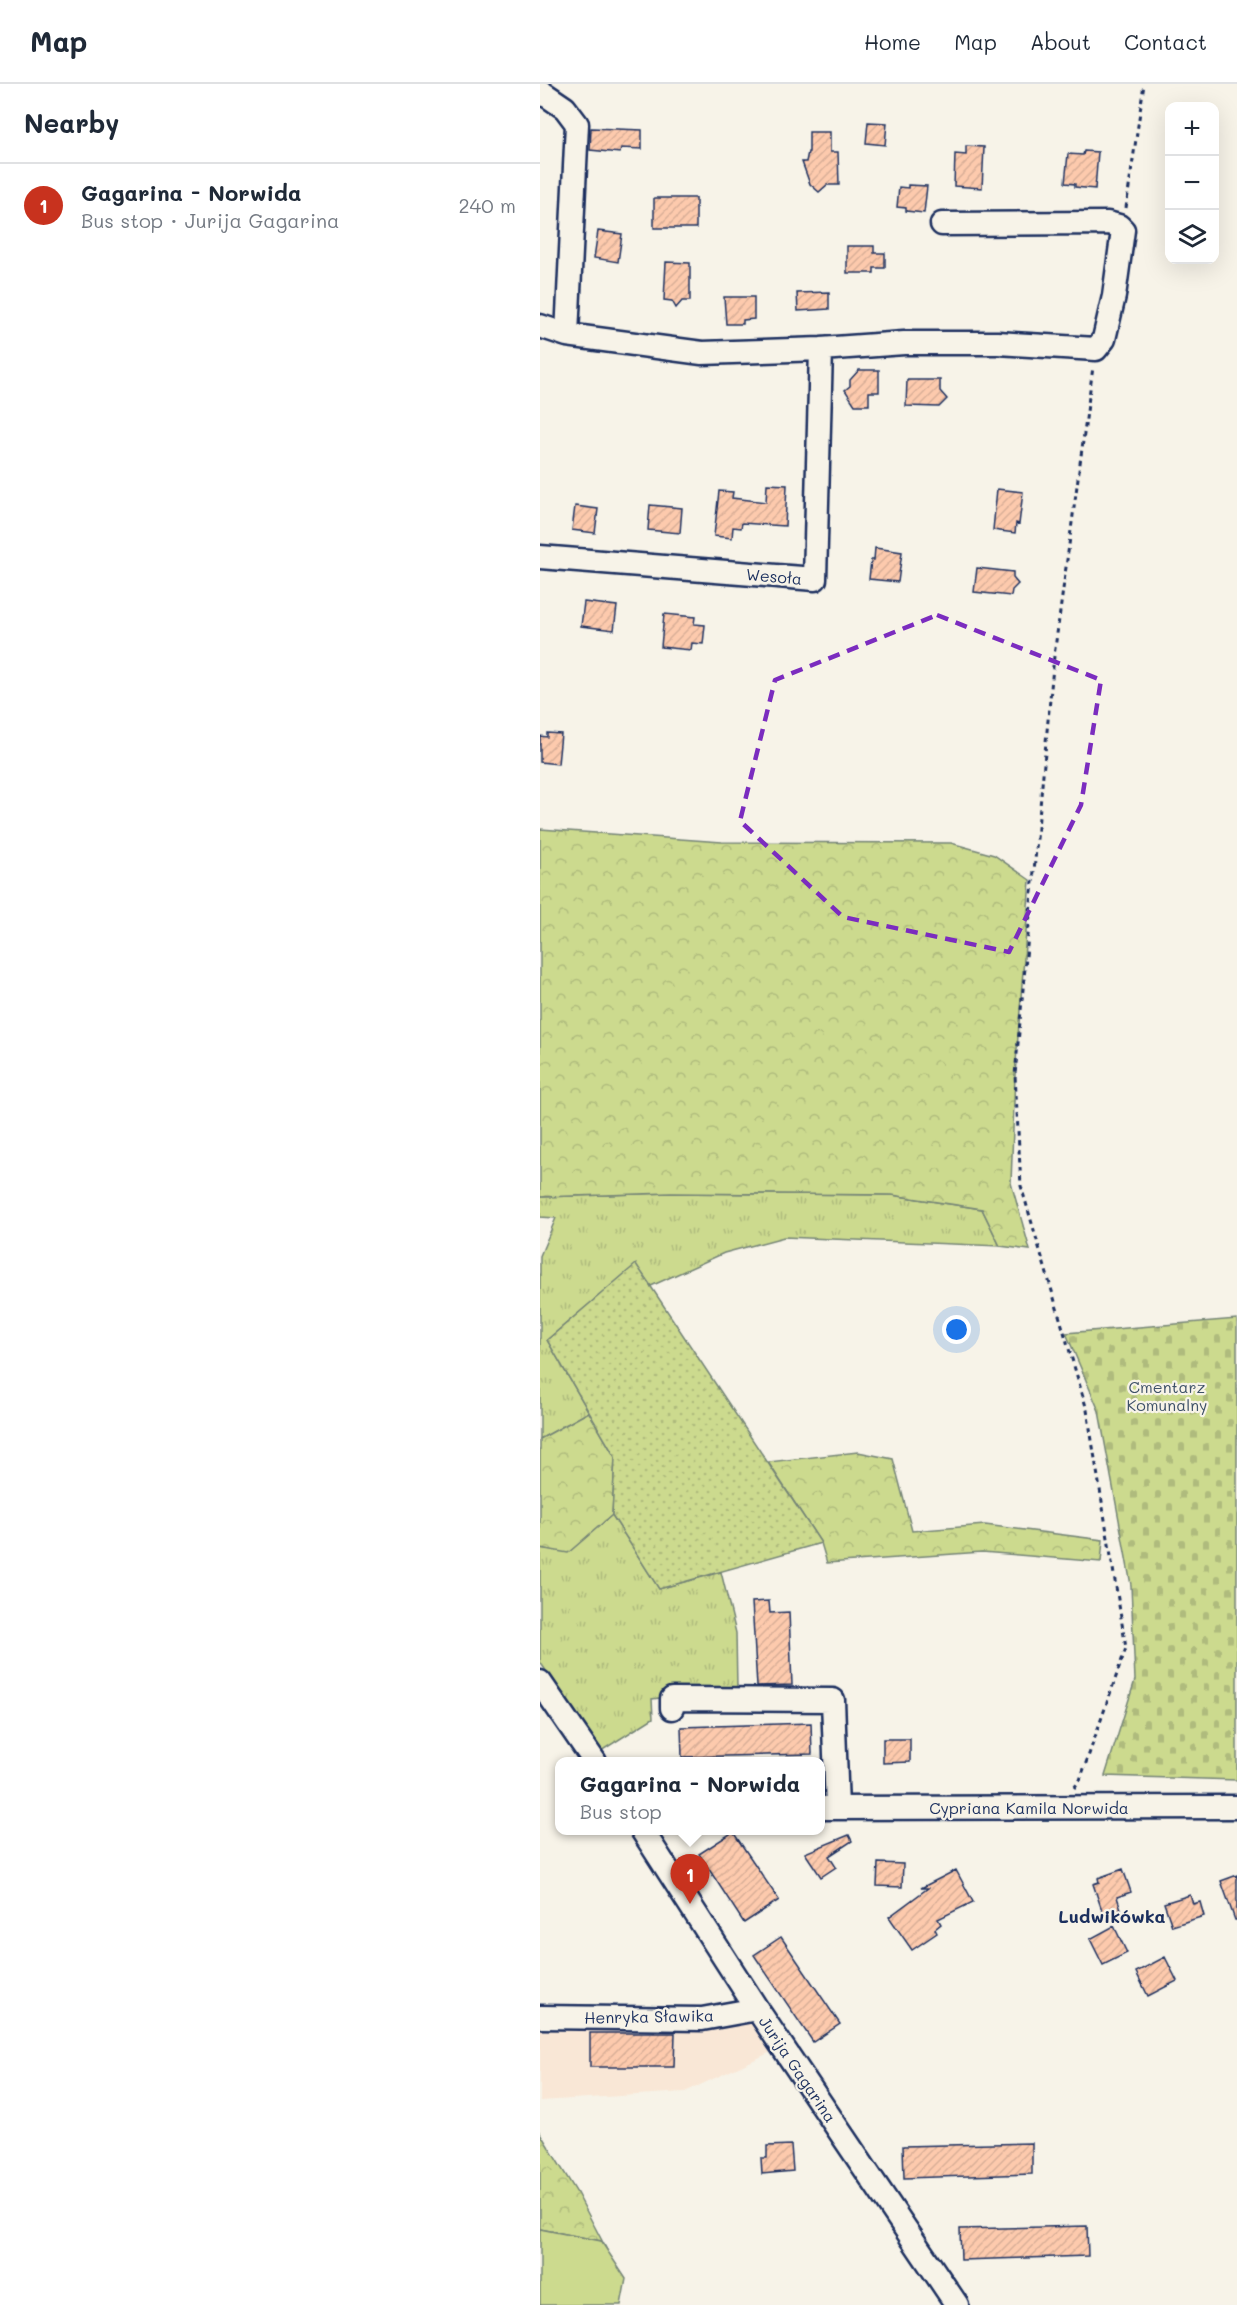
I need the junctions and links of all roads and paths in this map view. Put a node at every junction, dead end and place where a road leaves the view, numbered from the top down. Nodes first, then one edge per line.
1 (1144, 84) edge
2 (540, 91) edge
3 (942, 224) dead end
4 (1123, 230) junction
5 (540, 326) edge
6 (567, 334) junction
7 (1096, 349) junction
8 (821, 350) junction
9 (540, 557) edge
10 (540, 1682) edge
11 (672, 1708) dead end
12 (592, 1757) edge
13 (1061, 1807) junction
14 (1237, 1807) edge
15 (829, 1808) edge
16 (645, 1835) edge
17 (757, 2009) junction
18 (540, 2017) edge
19 (957, 2305) edge

1 - 4 path
2 - 6 street
3 - 4 street
4 - 7 street
5 - 6 street
6 - 8 street
7 - 8 street
7 - 13 path
8 - 9 street, Wesoła
10 - 12 street
11 - 15 street
13 - 14 street, Cypriana Kamila Norwida
13 - 15 street, Cypriana Kamila Norwida
16 - 17 street, Jurija Gagarina
17 - 18 street, Henryka Sławika
17 - 19 street, Jurija Gagarina

